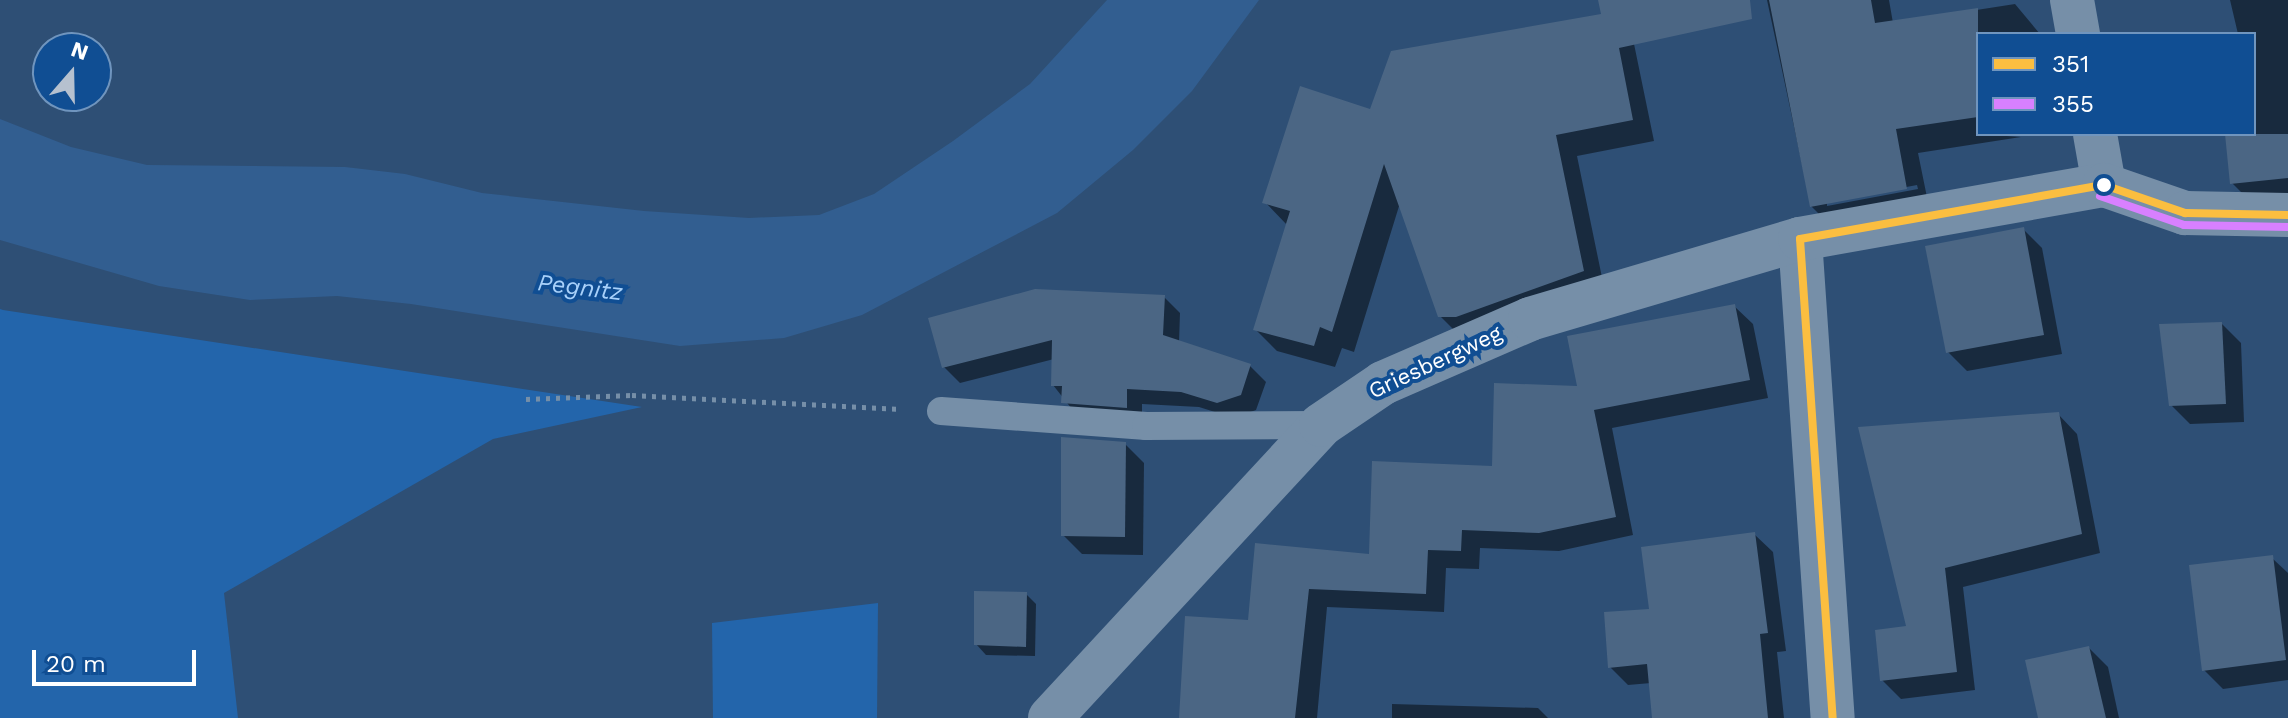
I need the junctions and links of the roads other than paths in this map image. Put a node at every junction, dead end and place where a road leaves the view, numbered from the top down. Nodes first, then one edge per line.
1 (2072, 0) edge
2 (2078, 32) edge
3 (2095, 136) edge
4 (2104, 185) junction
5 (2288, 215) edge
6 (1800, 239) junction
7 (941, 411) road end
8 (1321, 425) junction
9 (1050, 718) edge
10 (1833, 718) edge

1 - 2 street
3 - 4 street
4 - 5 street
4 - 6 street, Griesbergweg
6 - 8 street, Griesbergweg
6 - 10 street
7 - 8 lane
8 - 9 street, Griesbergweg

